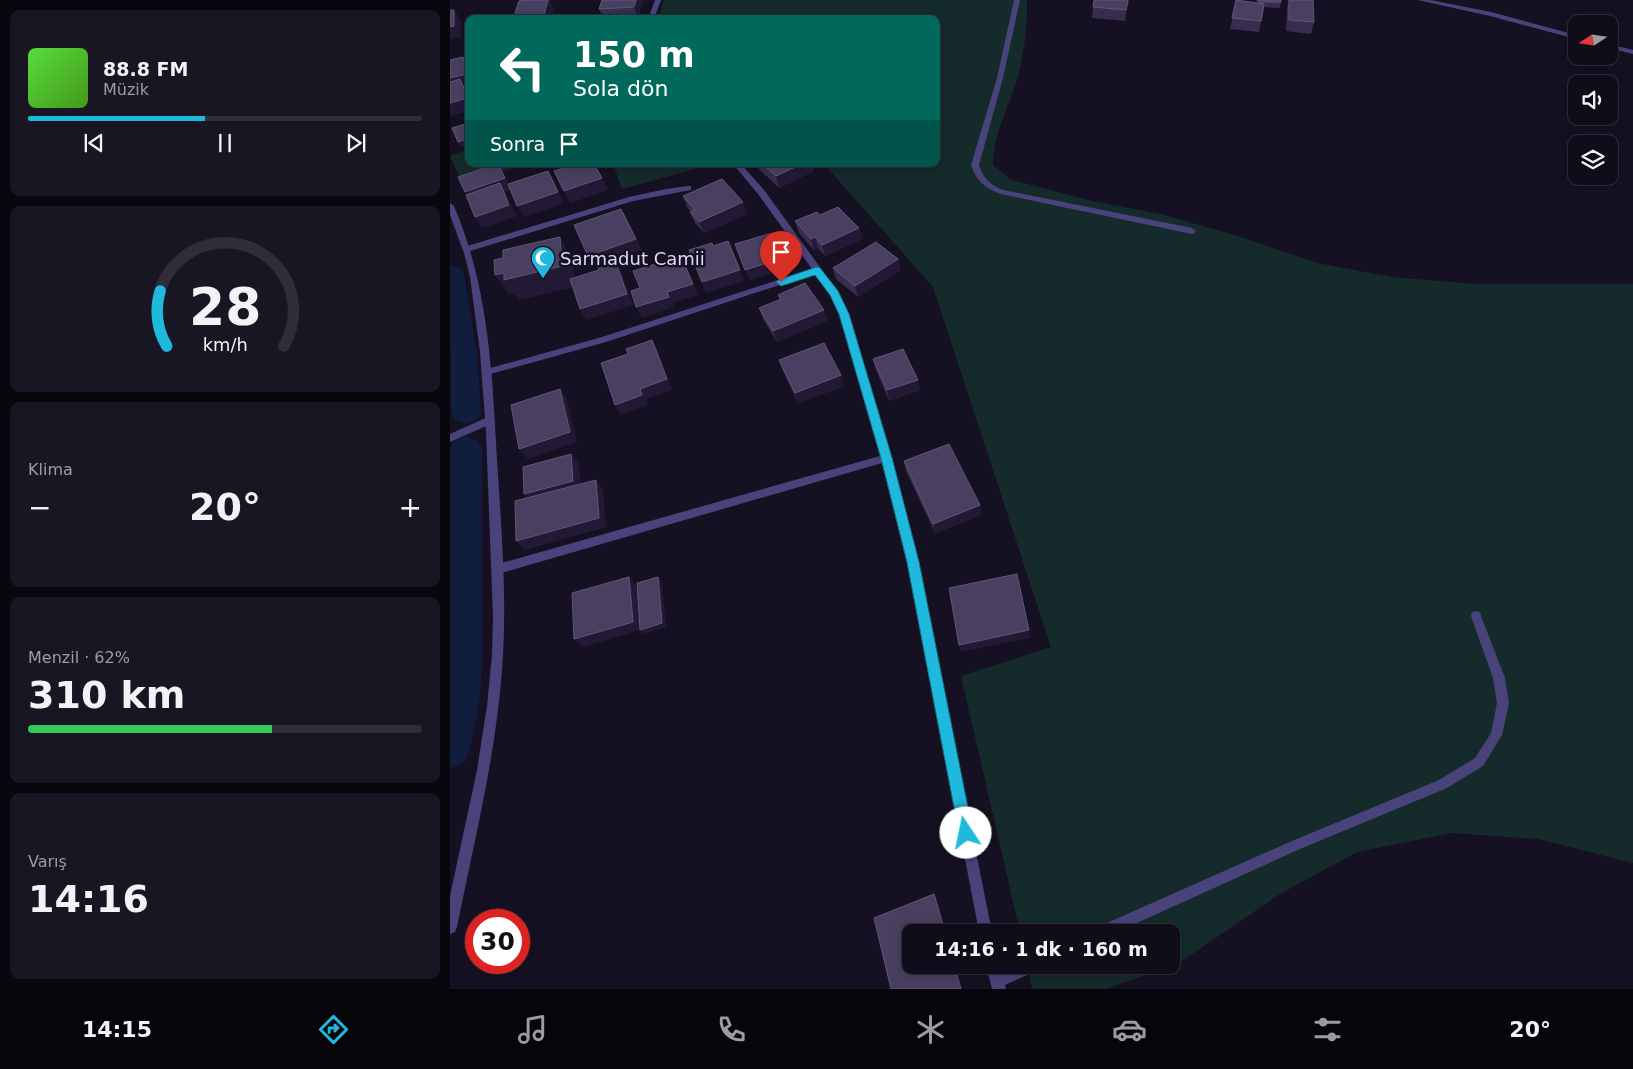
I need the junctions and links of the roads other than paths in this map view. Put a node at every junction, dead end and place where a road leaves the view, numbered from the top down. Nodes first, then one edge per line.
1 (658, 0) edge
2 (1017, 0) edge
3 (1421, 0) edge
4 (652, 15) edge
5 (1568, 35) edge
6 (1618, 48) edge
7 (1633, 52) edge
8 (740, 167) edge
9 (688, 188) dead end
10 (450, 206) edge
11 (1192, 231) dead end
12 (467, 249) junction
13 (817, 270) junction
14 (487, 372) junction
15 (490, 420) junction
16 (450, 438) edge
17 (886, 458) junction
18 (498, 569) junction
19 (1476, 616) dead end
20 (984, 924) edge
21 (1121, 924) edge
22 (450, 927) edge
23 (1017, 974) edge
24 (998, 985) edge

1 - 4 street
2 - 11 street
3 - 5 street
6 - 7 street
8 - 13 street
9 - 12 street
10 - 12 street
12 - 14 street
13 - 14 street
13 - 17 street
14 - 15 street
15 - 16 street
15 - 18 street
17 - 18 street
17 - 20 street
18 - 22 street
19 - 21 street
23 - 24 street

